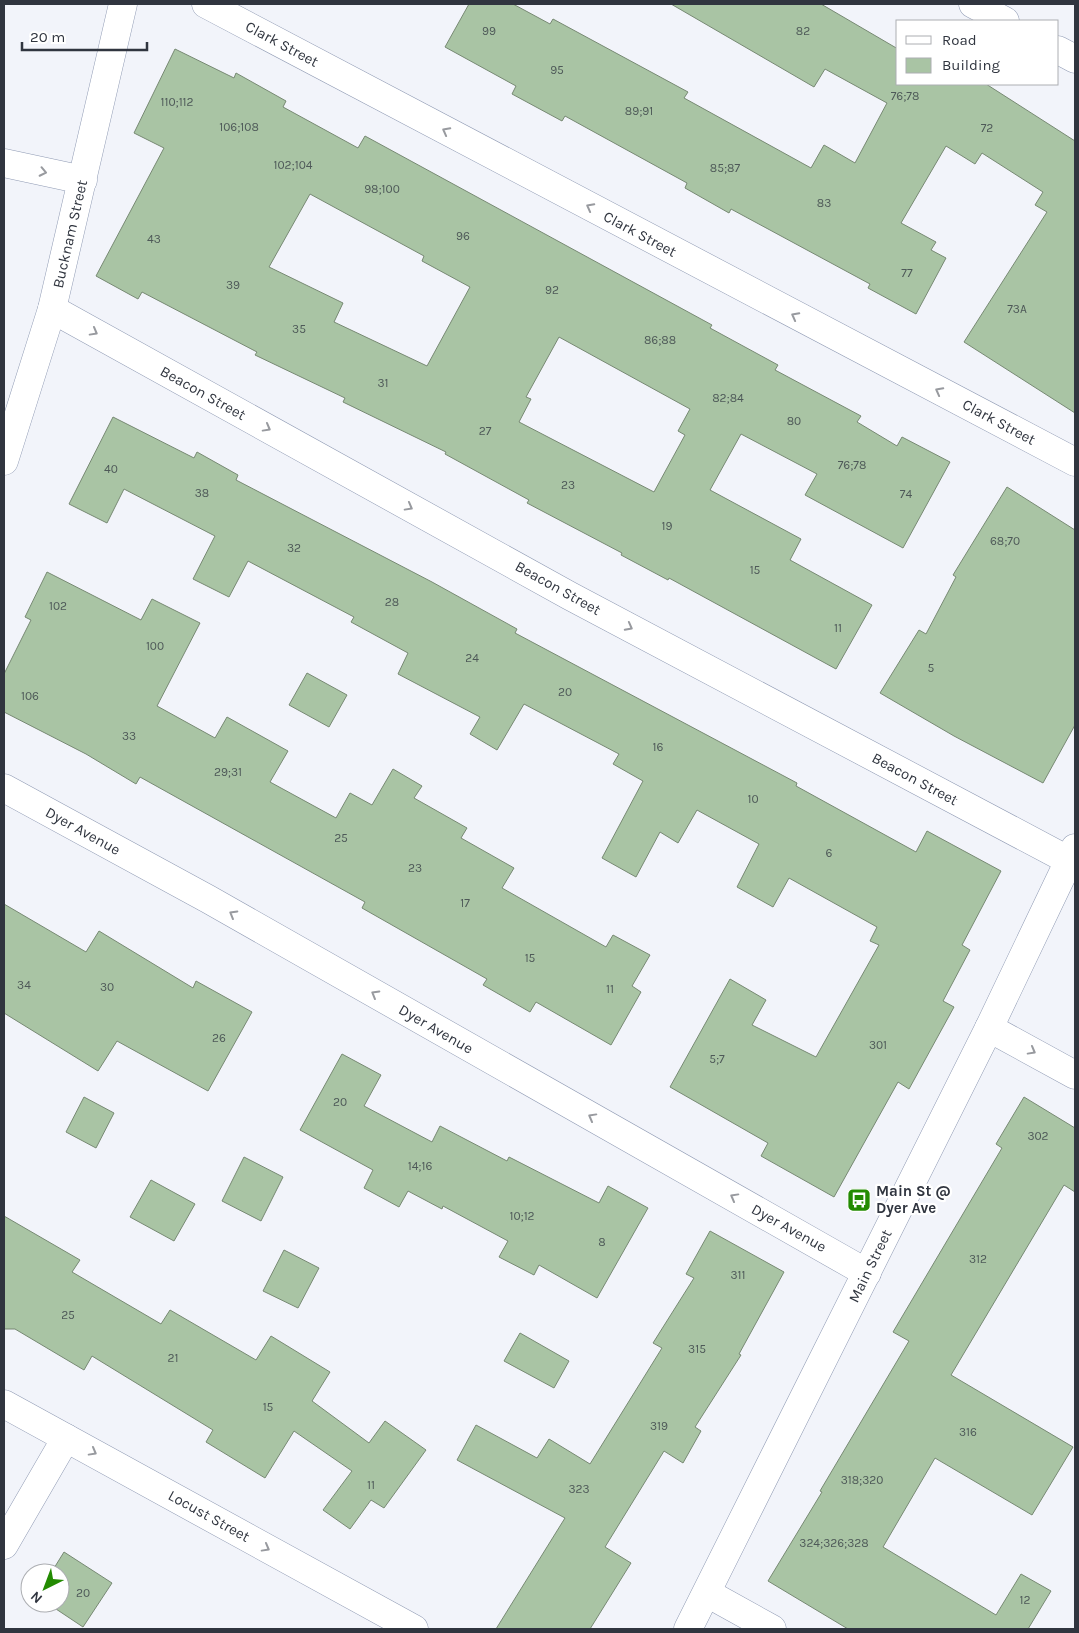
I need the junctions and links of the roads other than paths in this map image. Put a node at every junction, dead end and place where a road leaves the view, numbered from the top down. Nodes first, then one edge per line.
1 (123, 4) edge
2 (206, 4) edge
3 (973, 4) edge
4 (1003, 20) edge
5 (1059, 51) edge
6 (1075, 59) edge
7 (4, 163) edge
8 (83, 180) junction
9 (52, 309) junction
10 (4, 461) edge
11 (1075, 462) edge
12 (4, 788) edge
13 (1072, 854) edge
14 (989, 1028) junction
15 (1075, 1075) edge
16 (868, 1273) junction
17 (4, 1404) edge
18 (66, 1438) junction
19 (4, 1545) edge
20 (707, 1593) junction
21 (414, 1629) edge
22 (688, 1629) edge
23 (772, 1629) edge

1 - 8 street, Bucknam Street
11 -> 2 street, Clark Street
3 - 4 street
5 - 6 street
7 -> 8 street
8 - 9 street, Bucknam Street
9 - 10 street, Bucknam Street
9 -> 13 street, Beacon Street
16 -> 12 street, Dyer Avenue
13 - 14 street, Main Street
14 -> 15 street
14 - 16 street, Main Street
16 - 20 street, Main Street
17 - 18 street, Locust Street
18 - 19 street
18 -> 21 street, Locust Street
20 - 22 street, Main Street
20 - 23 street

